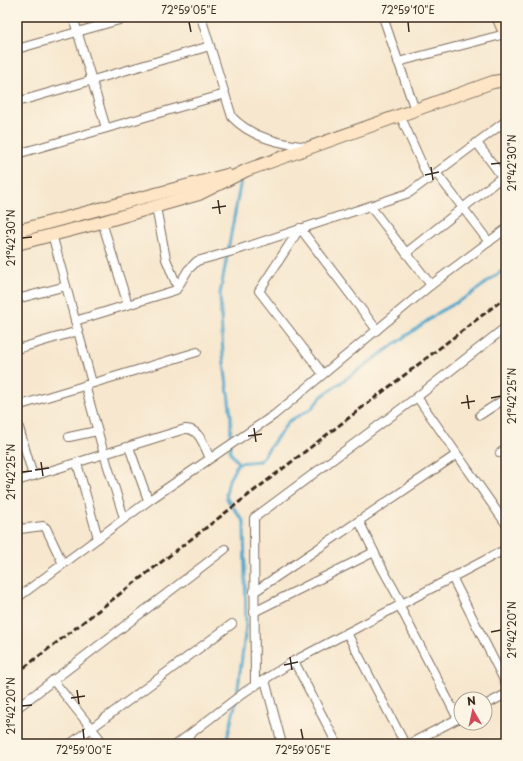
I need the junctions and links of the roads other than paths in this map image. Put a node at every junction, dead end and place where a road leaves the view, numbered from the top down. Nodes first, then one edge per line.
1 (73, 17) edge
2 (130, 17) edge
3 (201, 17) edge
4 (383, 17) edge
5 (498, 17) edge
6 (78, 32) junction
7 (506, 34) edge
8 (210, 46) junction
9 (17, 49) edge
10 (398, 62) junction
11 (506, 71) edge
12 (92, 80) junction
13 (506, 80) edge
14 (493, 82) junction
15 (225, 94) junction
16 (17, 102) edge
17 (415, 110) junction
18 (400, 115) junction
19 (506, 121) edge
20 (106, 128) junction
21 (477, 143) junction
22 (309, 147) junction
23 (17, 154) edge
24 (247, 170) junction
25 (437, 174) junction
26 (504, 179) edge
27 (429, 180) junction
28 (370, 206) junction
29 (156, 207) junction
30 (463, 208) junction
31 (102, 222) junction
32 (300, 228) junction
33 (506, 229) edge
34 (17, 231) edge
35 (52, 234) junction
36 (489, 242) junction
37 (17, 244) edge
38 (406, 253) junction
39 (431, 285) junction
40 (66, 286) junction
41 (177, 286) junction
42 (17, 299) edge
43 (128, 305) junction
44 (75, 321) junction
45 (506, 327) edge
46 (377, 330) junction
47 (78, 331) junction
48 (17, 349) edge
49 (197, 352) dead end
50 (323, 374) junction
51 (88, 384) junction
52 (417, 397) junction
53 (506, 398) edge
54 (17, 406) edge
55 (480, 415) dead end
56 (17, 421) edge
57 (97, 431) junction
58 (69, 437) dead end
59 (129, 447) junction
60 (104, 454) junction
61 (456, 455) junction
62 (210, 458) junction
63 (77, 463) junction
64 (33, 476) junction
65 (17, 481) edge
66 (148, 500) junction
67 (124, 518) junction
68 (359, 521) junction
69 (17, 523) edge
70 (506, 524) edge
71 (98, 538) junction
72 (225, 549) dead end
73 (506, 549) edge
74 (374, 552) junction
75 (63, 564) junction
76 (452, 577) junction
77 (254, 592) junction
78 (17, 598) edge
79 (400, 605) junction
80 (254, 612) junction
81 (232, 624) dead end
82 (346, 633) junction
83 (294, 661) junction
84 (53, 680) junction
85 (265, 680) junction
86 (506, 684) edge
87 (255, 686) junction
88 (506, 694) edge
89 (493, 701) edge
90 (453, 707) edge
91 (17, 708) edge
92 (453, 721) edge
93 (91, 728) junction
94 (70, 744) edge
95 (104, 744) edge
96 (176, 744) edge
97 (282, 744) edge
98 (337, 744) edge
99 (405, 744) edge
100 (409, 744) edge

1 - 6 street
2 - 6 street
3 - 8 street
4 - 10 street
5 - 7 street
6 - 9 street
6 - 12 street
7 - 10 street
8 - 12 street
8 - 15 street
10 - 17 street
11 - 14 street
12 - 16 street
12 - 20 street
13 - 14 street
14 - 17 street
15 - 20 street
15 - 22 street
17 - 18 street
18 - 22 street
18 - 27 street
19 - 21 street
20 - 23 street
21 - 25 street
21 - 26 street
22 - 24 street
24 - 29 street
24 - 34 street
25 - 27 street
25 - 30 street
26 - 30 street
27 - 28 street
28 - 32 street
28 - 38 street
29 - 31 street
29 - 41 street
30 - 36 street
30 - 38 street
31 - 35 street
31 - 43 street
32 - 41 street
32 - 46 street
32 - 50 street
33 - 36 street
35 - 37 street
35 - 40 street
36 - 39 street
38 - 39 street
39 - 46 street
40 - 42 street
40 - 44 street
41 - 43 street
43 - 44 street
44 - 47 street
45 - 52 street
46 - 50 street
47 - 48 street
47 - 51 street
49 - 51 street
50 - 62 street
51 - 54 street
51 - 57 street
52 - 61 street
52 - 77 street
53 - 55 street
56 - 64 street
57 - 58 street
57 - 60 street
59 - 60 street
59 - 62 street
59 - 66 street
60 - 63 street
60 - 67 street
61 - 68 street
61 - 70 street
62 - 66 street
63 - 64 street
63 - 71 street
64 - 65 street
66 - 67 street
67 - 71 street
68 - 74 street
68 - 77 street
69 - 75 street
71 - 75 street
72 - 84 street
73 - 76 street
74 - 79 street
74 - 80 street
75 - 78 street
76 - 79 street
76 - 86 street
77 - 80 street
79 - 82 street
79 - 90 street
80 - 87 street
81 - 93 street
82 - 83 street
82 - 99 street
83 - 85 street
83 - 98 street
84 - 91 street
84 - 93 street
85 - 87 street
85 - 97 street
87 - 96 street
88 - 89 street
92 - 100 street
93 - 94 street
93 - 95 street

